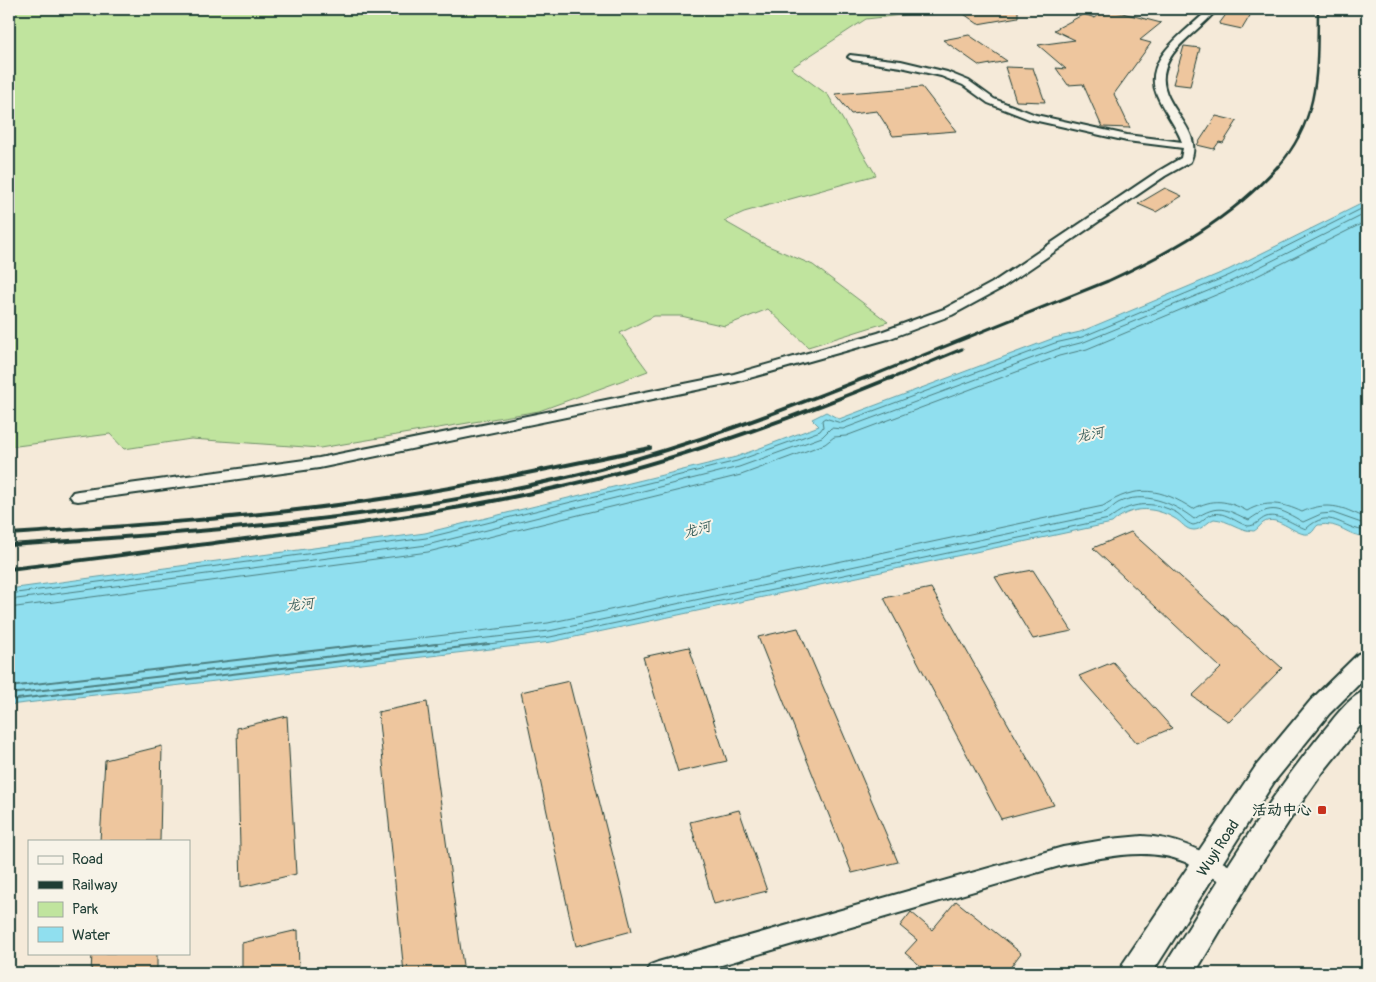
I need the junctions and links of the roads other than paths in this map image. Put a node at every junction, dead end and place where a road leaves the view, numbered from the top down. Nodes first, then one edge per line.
1 (1213, 9) edge
2 (853, 56) dead end
3 (1188, 146) junction
4 (78, 496) dead end
5 (1367, 661) edge
6 (1367, 700) edge
7 (1207, 864) junction
8 (1236, 880) junction
9 (658, 973) edge
10 (1135, 973) edge
11 (1178, 973) edge

1 - 3 street
2 - 3 street
3 - 4 street
5 - 7 main road, Wuyi Road
6 - 8 main road
7 - 8 street
7 - 9 street
7 - 10 main road, Wuyi Road
8 - 11 main road

